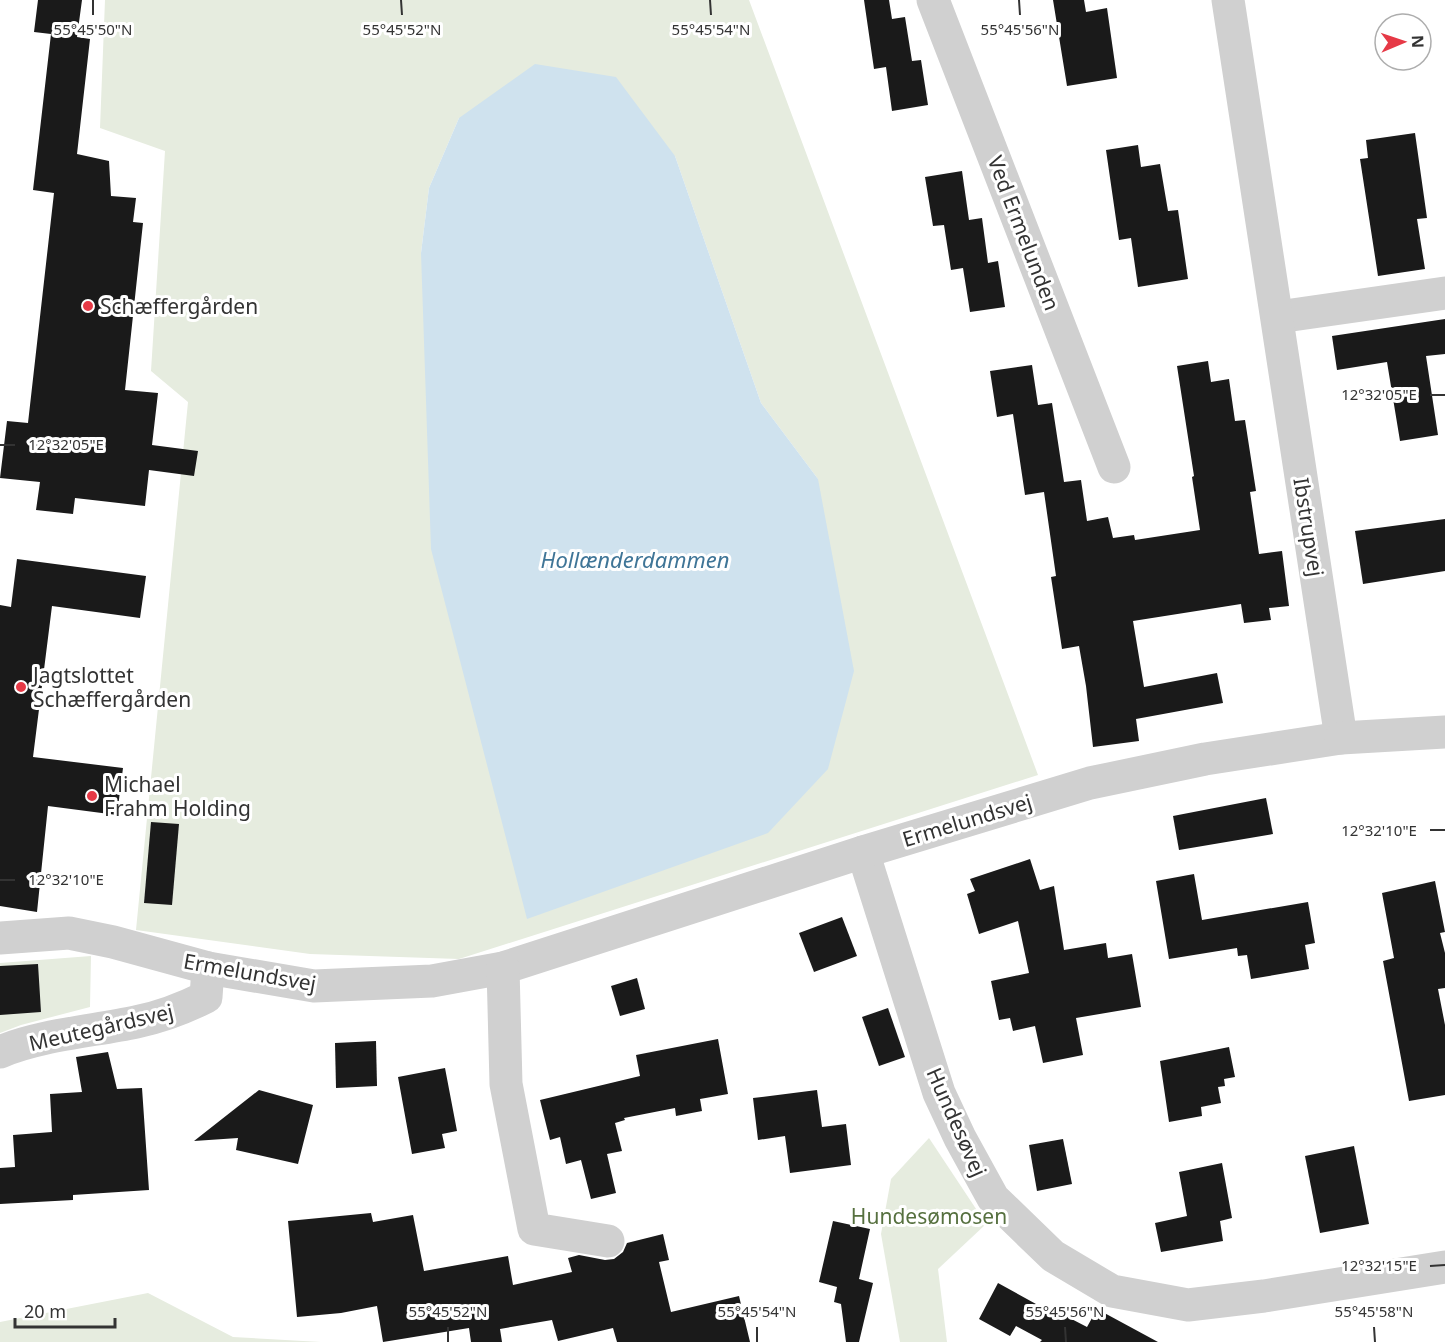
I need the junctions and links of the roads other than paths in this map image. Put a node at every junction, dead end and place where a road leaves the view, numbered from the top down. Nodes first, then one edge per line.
1 (933, 0) edge
2 (1227, 0) edge
3 (1445, 293) edge
4 (1278, 317) junction
5 (1114, 466) dead end
6 (1445, 732) edge
7 (1341, 738) junction
8 (863, 852) junction
9 (0, 938) edge
10 (208, 968) junction
11 (503, 968) junction
12 (0, 1052) edge
13 (608, 1241) dead end
14 (1445, 1267) edge

1 - 5 street, Ved Ermelunden
2 - 4 street, Ibstrupvej
3 - 4 street
4 - 7 street, Ibstrupvej
6 - 7 street, Ermelundsvej
7 - 8 street, Ermelundsvej
8 - 11 street, Ermelundsvej
8 - 14 street, Hundesøvej
9 - 10 street, Ermelundsvej
10 - 11 street, Ermelundsvej
10 - 12 street, Meutegårdsvej
11 - 13 street

